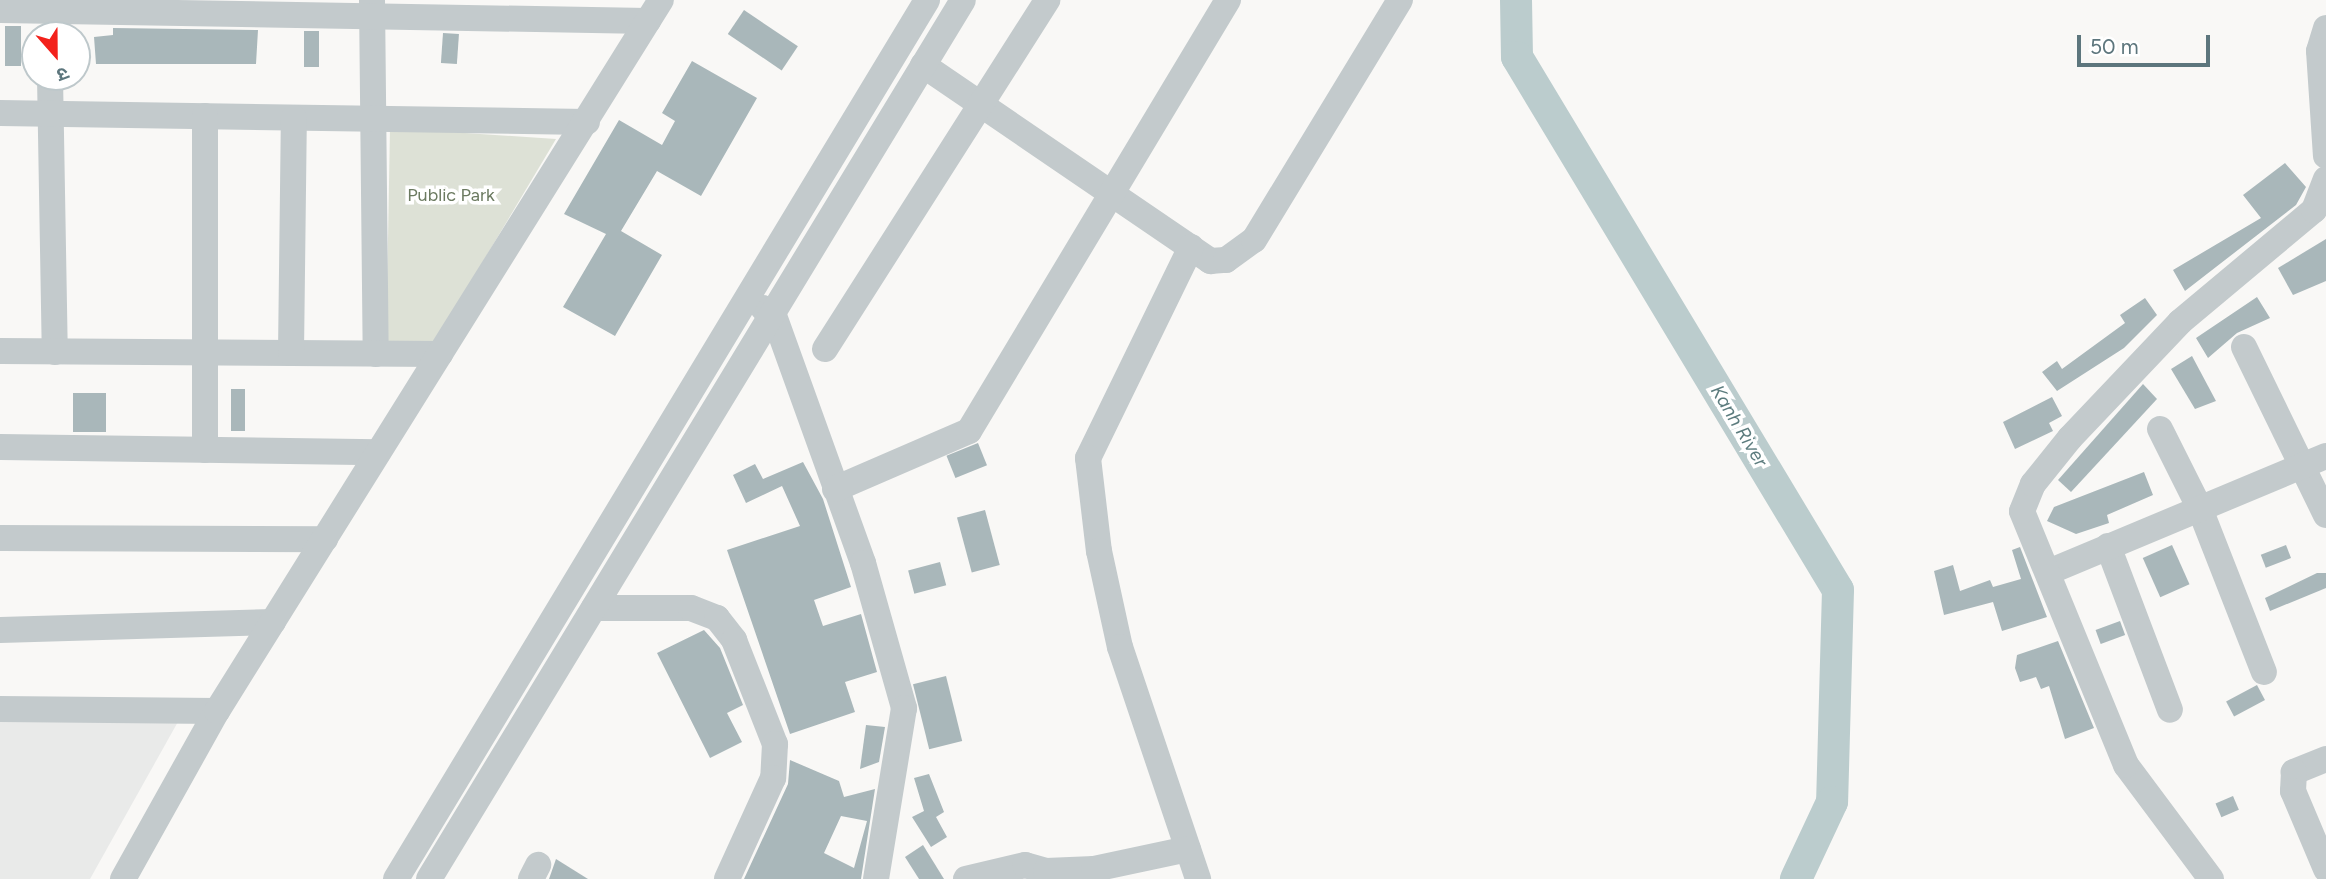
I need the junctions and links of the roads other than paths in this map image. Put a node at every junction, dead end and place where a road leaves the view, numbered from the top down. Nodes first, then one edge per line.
1 (927, 0) edge
2 (963, 0) edge
3 (1047, 0) edge
4 (1228, 0) edge
5 (1400, 0) edge
6 (119, 6) edge
7 (372, 6) edge
8 (0, 10) edge
9 (654, 10) edge
10 (41, 21) edge
11 (56, 21) edge
12 (2326, 28) edge
13 (923, 65) junction
14 (51, 91) edge
15 (984, 105) junction
16 (0, 113) edge
17 (52, 114) junction
18 (205, 116) junction
19 (294, 118) junction
20 (375, 119) junction
21 (587, 122) junction
22 (2326, 156) edge
23 (2326, 179) edge
24 (1114, 191) junction
25 (1191, 247) junction
26 (746, 298) junction
27 (773, 313) junction
28 (2244, 346) dead end
29 (825, 349) dead end
30 (0, 351) edge
31 (55, 352) junction
32 (204, 353) junction
33 (291, 353) junction
34 (376, 354) junction
35 (440, 354) junction
36 (2160, 429) dead end
37 (0, 447) edge
38 (205, 450) junction
39 (379, 452) junction
40 (2326, 456) edge
41 (2300, 468) junction
42 (835, 489) junction
43 (2200, 509) junction
44 (2326, 515) edge
45 (0, 538) edge
46 (325, 538) junction
47 (2108, 546) junction
48 (2051, 571) junction
49 (593, 608) junction
50 (272, 622) junction
51 (0, 630) edge
52 (2264, 672) dead end
53 (0, 709) edge
54 (2170, 710) dead end
55 (217, 711) junction
56 (2326, 759) edge
57 (1188, 849) junction
58 (2326, 869) edge
59 (123, 879) edge
60 (396, 879) edge
61 (429, 879) edge
62 (727, 879) edge
63 (876, 879) edge
64 (966, 879) edge
65 (1198, 879) edge
66 (2211, 879) edge

1 - 26 street
2 - 13 street
3 - 15 street
4 - 24 street
5 - 25 street
6 - 7 street
6 - 11 street
7 - 9 street
7 - 20 street
8 - 10 street
9 - 21 street
12 - 22 street
13 - 15 street
13 - 27 street
14 - 17 street
15 - 24 street
15 - 29 street
16 - 17 street
17 - 18 street
17 - 31 street
18 - 19 street
18 - 32 street
19 - 20 street
19 - 33 street
20 - 21 street
20 - 34 street
21 - 35 street
23 - 48 street
24 - 25 street
24 - 42 street
25 - 57 street
26 - 27 street
26 - 60 street
27 - 42 street
27 - 49 street
28 - 41 street
30 - 31 street
31 - 32 street
32 - 33 street
32 - 38 street
33 - 34 street
34 - 35 street
35 - 39 street
36 - 43 street
37 - 38 street
38 - 39 street
39 - 46 street
40 - 41 street
41 - 43 street
41 - 44 street
42 - 63 street
43 - 47 street
43 - 52 street
45 - 46 street
46 - 50 street
47 - 48 street
47 - 54 street
48 - 66 street
49 - 61 street
49 - 62 street
50 - 51 street
50 - 55 street
53 - 55 street
55 - 59 street
56 - 58 street
57 - 64 street
57 - 65 street

